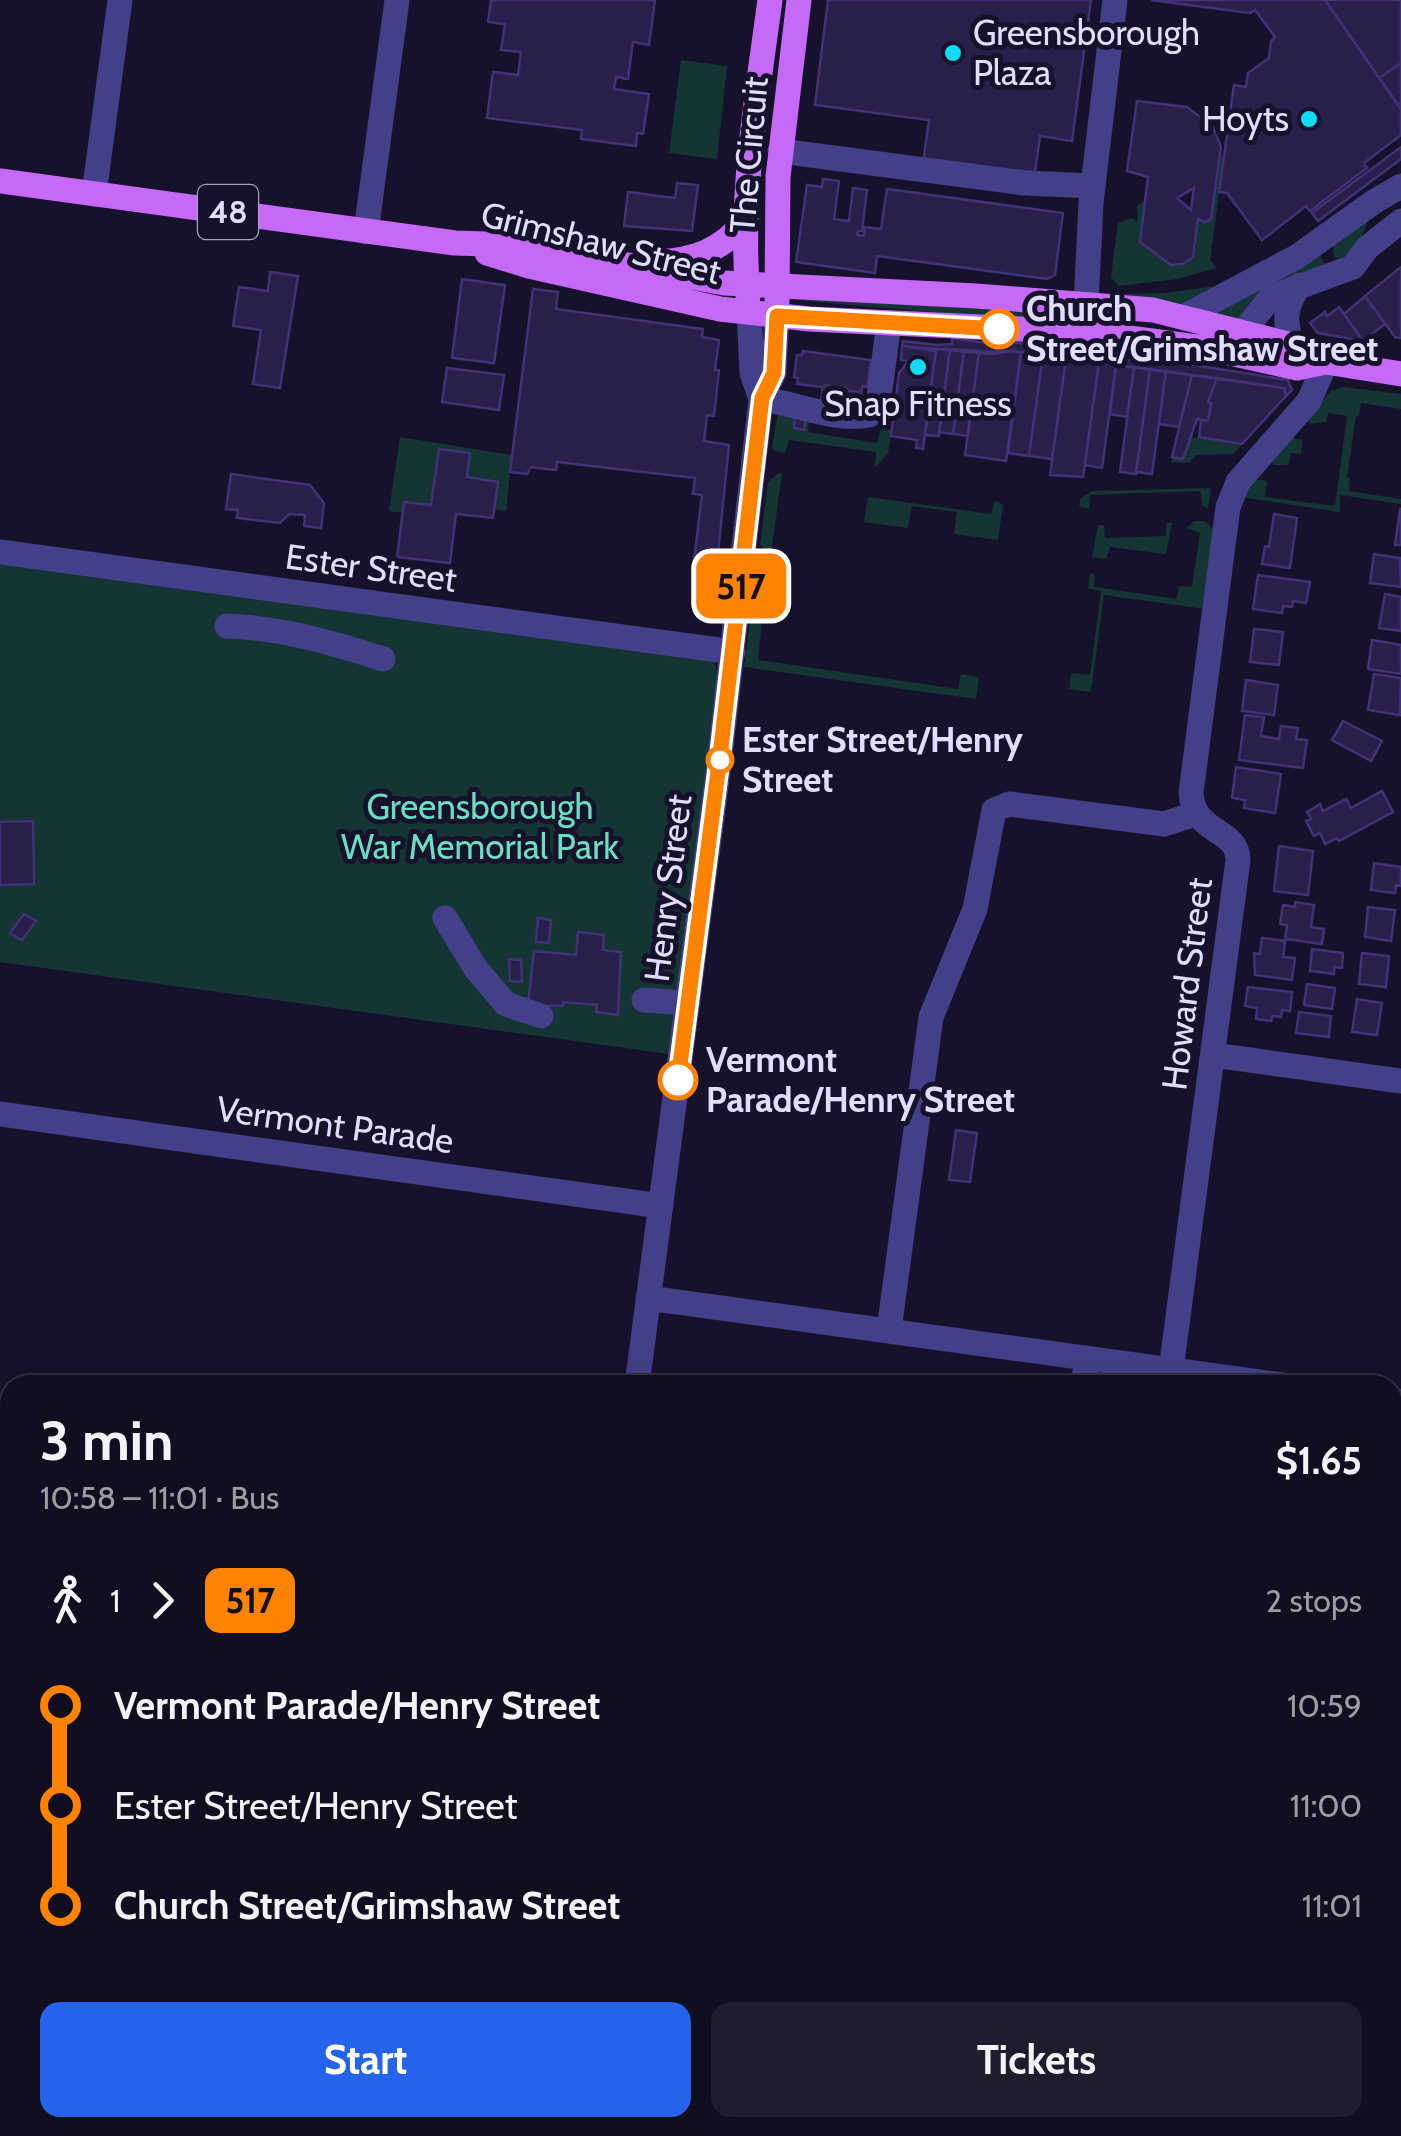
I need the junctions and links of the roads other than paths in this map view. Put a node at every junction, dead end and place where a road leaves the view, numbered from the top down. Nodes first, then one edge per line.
1 (120, 0) edge
2 (397, 0) edge
3 (770, 0) edge
4 (799, 0) edge
5 (1116, 0) edge
6 (1132, 0) edge
7 (1110, 70) junction
8 (780, 151) junction
9 (0, 181) edge
10 (1093, 186) junction
11 (1398, 188) edge
12 (94, 194) junction
13 (745, 220) junction
14 (1401, 221) edge
15 (366, 232) junction
16 (1333, 232) junction
17 (456, 243) junction
18 (1359, 258) junction
19 (632, 264) junction
20 (747, 285) junction
21 (777, 285) junction
22 (1300, 285) junction
23 (1086, 304) junction
24 (749, 312) junction
25 (777, 316) junction
26 (1185, 316) junction
27 (889, 324) junction
28 (1084, 332) junction
29 (1238, 342) junction
30 (1293, 345) junction
31 (1326, 362) junction
32 (1401, 374) edge
33 (762, 398) junction
34 (0, 552) edge
35 (309, 594) junction
36 (227, 626) dead end
37 (315, 637) junction
38 (733, 652) junction
39 (383, 660) dead end
40 (1195, 814) junction
41 (443, 918) dead end
42 (644, 1000) dead end
43 (688, 1003) junction
44 (541, 1016) dead end
45 (1214, 1055) junction
46 (1401, 1080) edge
47 (0, 1114) edge
48 (661, 1206) junction
49 (648, 1298) junction
50 (889, 1330) junction
51 (1087, 1358) junction
52 (1171, 1370) junction
53 (637, 1375) edge
54 (1085, 1375) edge
55 (1208, 1375) edge

1 - 12 street
2 - 15 street
3 - 13 main road, The Circuit
4 - 8 main road, The Circuit
5 - 7 street
6 - 7 street
7 - 10 street
8 - 10 street
8 - 21 main road, The Circuit
9 - 12 main road, Grimshaw Street / 48
10 - 23 street
11 - 16 street
11 - 18 street
12 - 15 main road, Grimshaw Street / 48
13 - 19 main road
13 - 20 main road, The Circuit
14 - 18 street
15 - 17 main road, Grimshaw Street / 48
16 - 18 street
16 - 26 street
17 - 19 main road, Grimshaw Street / 48
17 - 24 main road, Grimshaw Street / 48
18 - 22 street
19 - 20 main road, Grimshaw Street / 48
20 - 21 main road, Grimshaw Street
20 - 24 main road, The Circuit
21 - 23 main road, Grimshaw Street
21 - 25 main road, The Circuit
22 - 29 street
22 - 30 street
23 - 26 main road, Grimshaw Street
23 - 28 main road
24 - 25 main road, Grimshaw Street / 48
24 - 33 street, Henry Street
25 - 27 main road, Grimshaw Street
25 - 33 street, Henry Street
26 - 29 main road, Grimshaw Street
27 - 28 main road, Grimshaw Street
27 - 33 street
28 - 29 main road, Grimshaw Street
29 - 30 main road, Grimshaw Street
29 - 31 main road, Grimshaw Street
30 - 31 main road, Grimshaw Street
31 - 32 main road, Grimshaw Street
31 - 40 street
33 - 38 street, Henry Street
34 - 35 street, Ester Street
35 - 37 street
35 - 38 street, Ester Street
36 - 37 street
37 - 39 street
38 - 43 street, Henry Street
40 - 45 street, Howard Street
40 - 50 street
41 - 44 street
42 - 43 street
43 - 48 street, Henry Street
45 - 46 street
45 - 52 street, Howard Street
47 - 48 street, Vermont Parade
48 - 49 street, Henry Street
49 - 50 street
49 - 53 street, Henry Street
50 - 51 street
51 - 52 street
51 - 54 street
52 - 55 street

